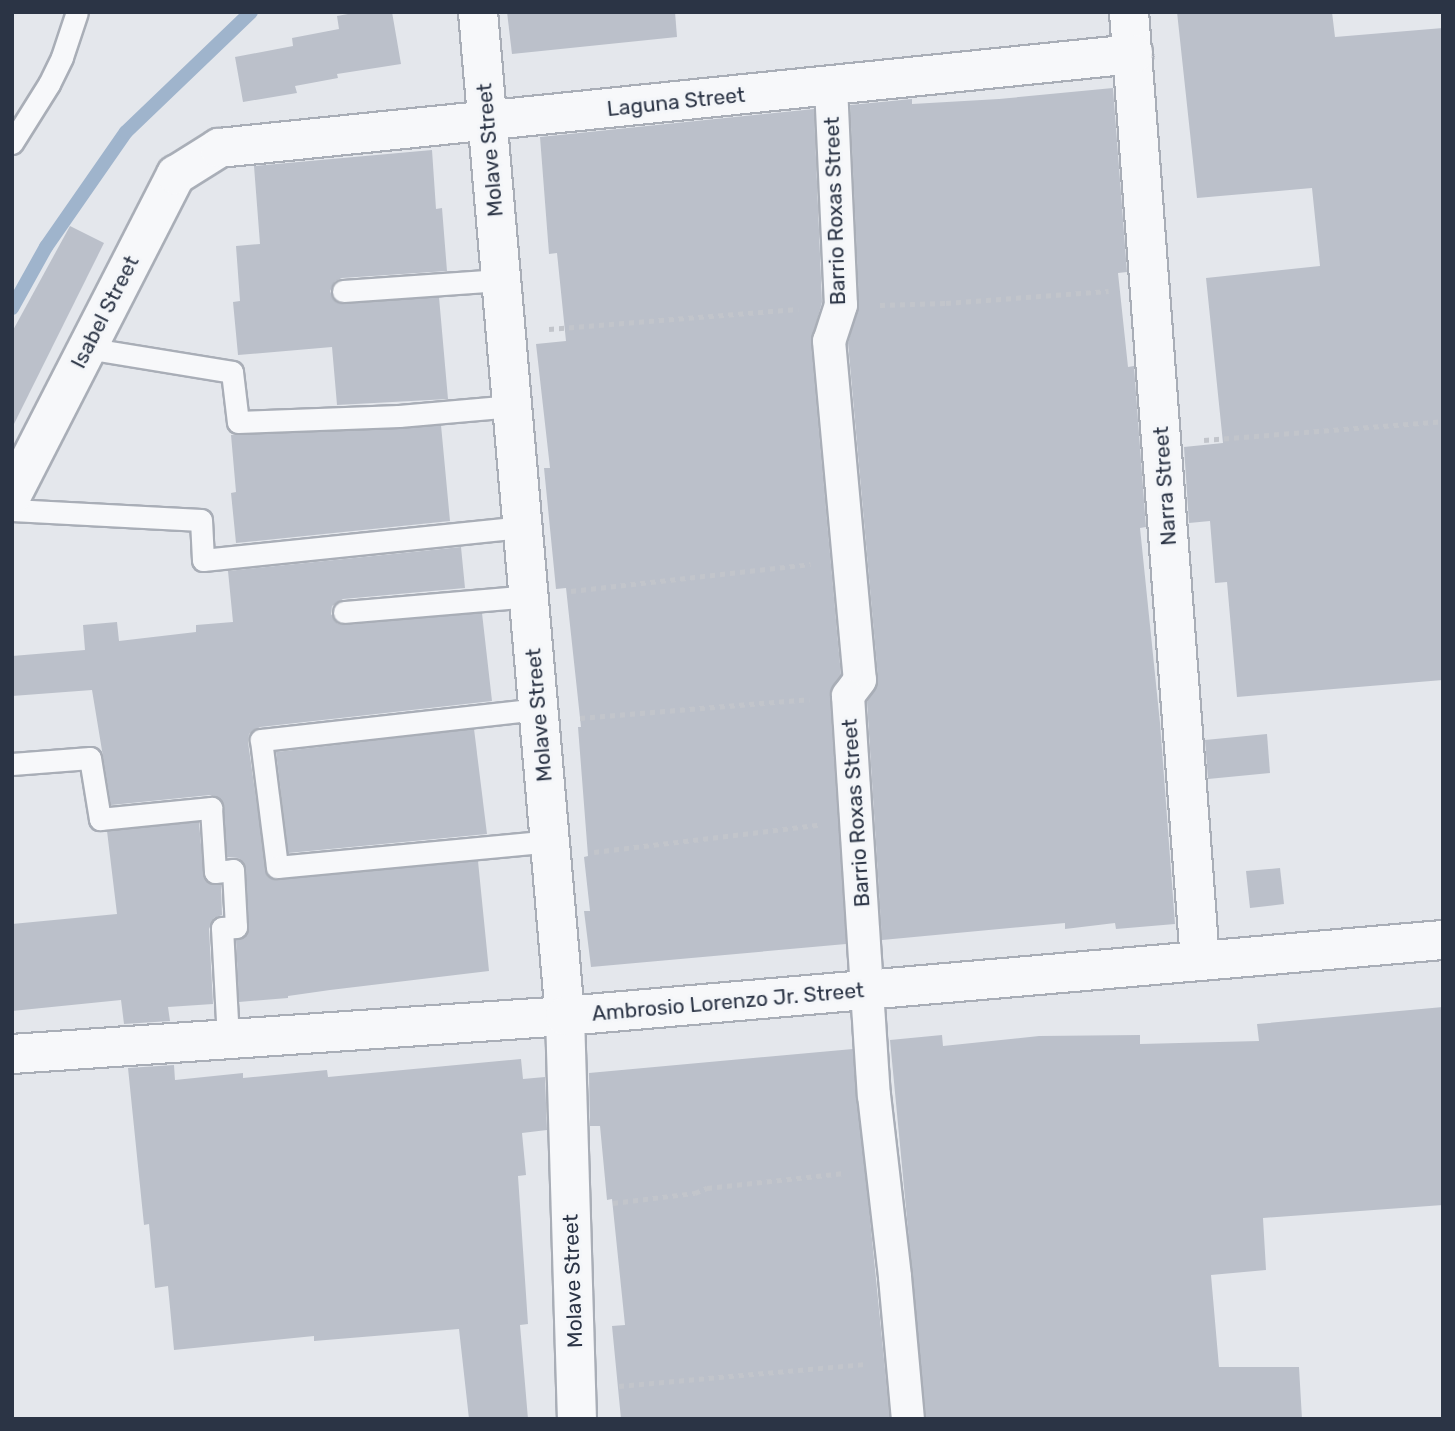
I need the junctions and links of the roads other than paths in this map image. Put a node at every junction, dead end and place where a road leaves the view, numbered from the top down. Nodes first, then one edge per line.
1 (77, 12) edge
2 (478, 12) edge
3 (1129, 12) edge
4 (1133, 54) junction
5 (831, 86) junction
6 (487, 121) junction
7 (12, 143) edge
8 (219, 148) joint
9 (501, 280) junction
10 (343, 291) dead end
11 (86, 348) junction
12 (513, 406) junction
13 (12, 495) edge
14 (12, 510) edge
15 (523, 527) junction
16 (528, 596) junction
17 (344, 612) dead end
18 (539, 715) junction
19 (12, 764) edge
20 (551, 849) junction
21 (1443, 940) edge
22 (1200, 960) junction
23 (869, 989) junction
24 (565, 1016) junction
25 (228, 1038) junction
26 (12, 1054) edge
27 (577, 1404) edge
28 (908, 1419) edge

1 - 7 lane
2 - 6 street, Molave Street
3 - 4 street, Narra Street
4 - 5 street, Laguna Street
4 - 22 street, Narra Street
5 - 6 street, Laguna Street
5 - 23 street, Barrio Roxas Street
6 - 8 street, Laguna Street
6 - 9 street, Molave Street
8 - 11 street, Isabel Street
9 - 10 lane
9 - 12 street, Molave Street
11 - 12 lane
11 - 13 street, Isabel Street
12 - 15 street, Molave Street
14 - 15 lane
15 - 16 street, Molave Street
16 - 17 lane
16 - 18 street, Molave Street
18 - 20 street, Molave Street
18 - 20 lane
19 - 25 lane
20 - 24 street, Molave Street
21 - 22 street, Ambrosio Lorenzo Jr. Street
22 - 23 street, Ambrosio Lorenzo Jr. Street
23 - 24 street, Ambrosio Lorenzo Jr. Street
23 - 28 street, Barrio Roxas Street
24 - 25 street, Ambrosio Lorenzo Jr. Street
24 - 27 street, Molave Street
25 - 26 street, Ambrosio Lorenzo Jr. Street

